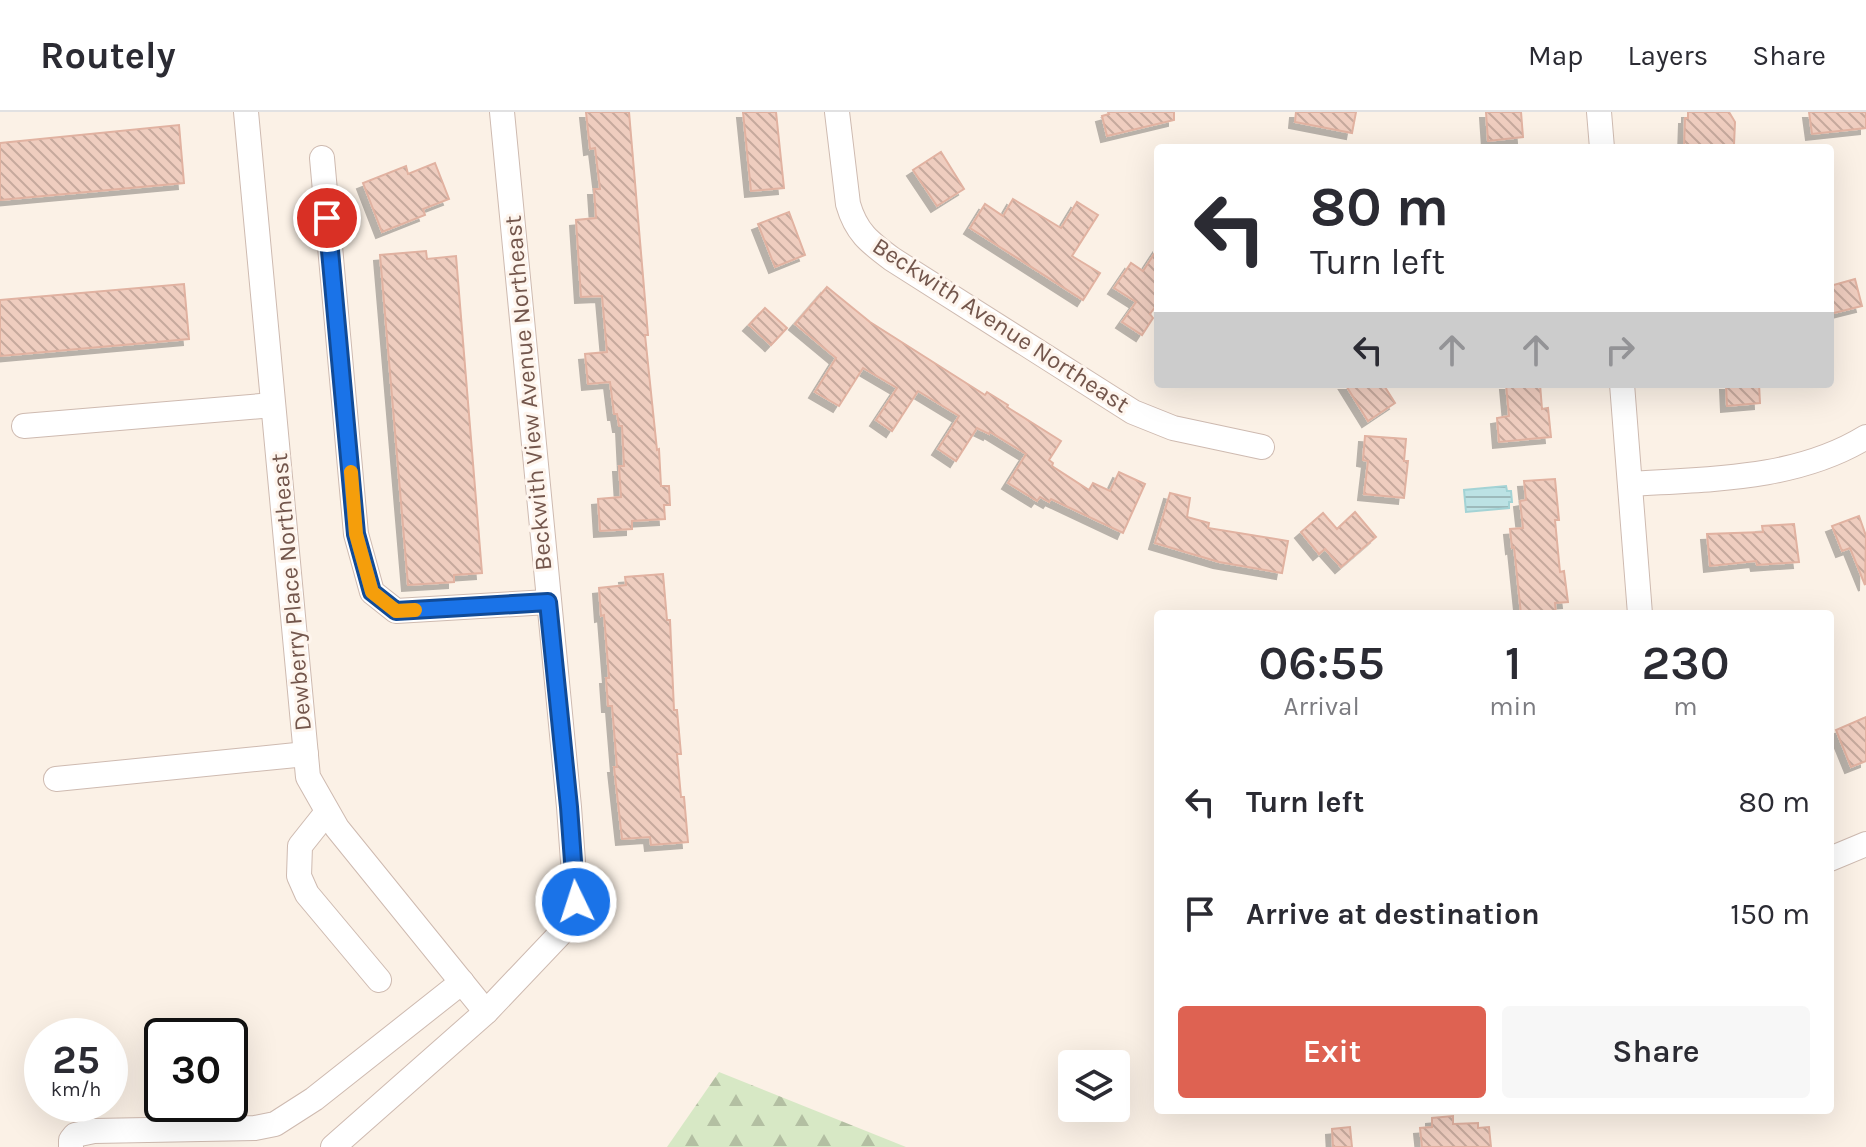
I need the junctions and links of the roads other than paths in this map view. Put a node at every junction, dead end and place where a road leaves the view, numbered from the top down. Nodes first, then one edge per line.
1 (246, 112) edge
2 (502, 112) edge
3 (837, 112) edge
4 (1599, 112) edge
5 (1602, 144) edge
6 (322, 158) dead end
7 (1622, 388) edge
8 (273, 405) junction
9 (24, 426) dead end
10 (1866, 437) edge
11 (1262, 447) dead end
12 (1630, 484) junction
13 (548, 602) junction
14 (1640, 610) edge
15 (306, 754) junction
16 (56, 779) dead end
17 (327, 812) junction
18 (1866, 844) edge
19 (1834, 857) edge
20 (379, 980) dead end
21 (462, 982) junction
22 (486, 1012) junction
23 (71, 1147) edge
24 (333, 1147) edge

1 - 8 street, Dewberry Place Northeast
2 - 13 street, Beckwith View Avenue Northeast
3 - 11 street, Beckwith Avenue Northeast
4 - 5 street
6 - 13 street
7 - 12 street
8 - 9 street
8 - 15 street, Dewberry Place Northeast
10 - 12 street
12 - 14 street
13 - 22 street, Beckwith View Avenue Northeast
15 - 16 street
15 - 17 street, Dewberry Place Northeast
17 - 20 street
17 - 21 street, Dewberry Place Northeast
18 - 19 street
21 - 22 street, Dewberry Place Northeast
21 - 23 street
22 - 24 street, Beckwith View Avenue Northeast

